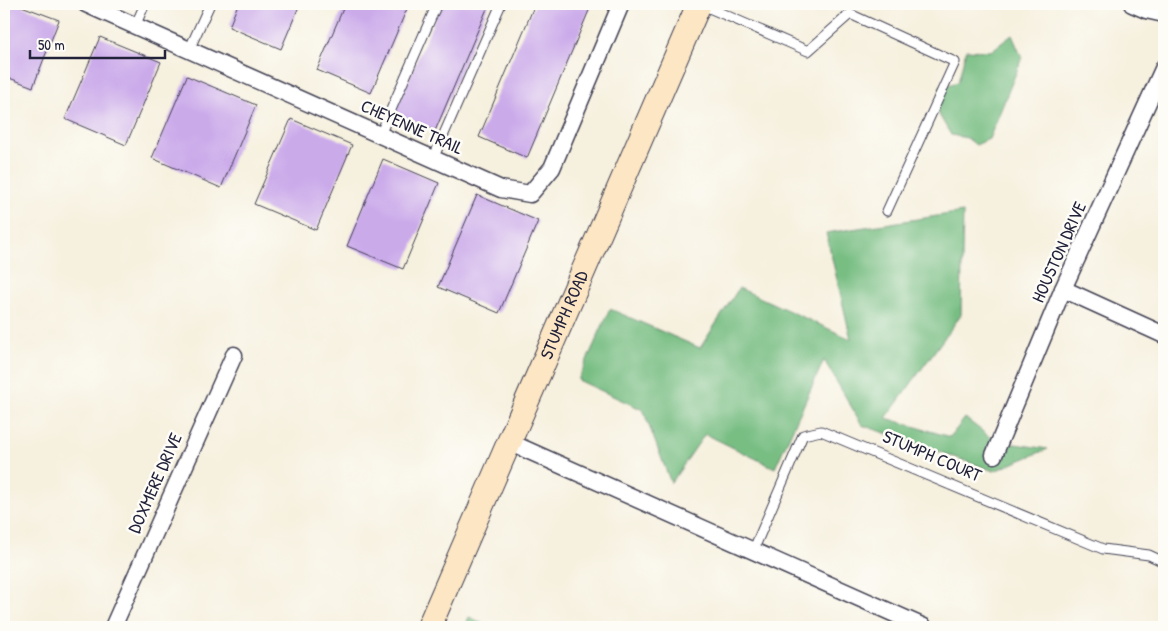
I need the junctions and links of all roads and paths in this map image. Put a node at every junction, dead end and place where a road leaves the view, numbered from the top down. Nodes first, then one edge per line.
1 (86, 4) edge
2 (145, 4) edge
3 (210, 4) edge
4 (437, 4) edge
5 (501, 4) edge
6 (621, 4) edge
7 (699, 4) edge
8 (1132, 4) edge
9 (1164, 14) edge
10 (135, 26) junction
11 (189, 50) junction
12 (1164, 67) edge
13 (380, 135) junction
14 (433, 159) junction
15 (887, 211) dead end
16 (1063, 290) junction
17 (1164, 335) edge
18 (234, 355) dead end
19 (509, 442) junction
20 (994, 455) dead end
21 (753, 551) junction
22 (1164, 562) edge
23 (113, 627) edge
24 (429, 627) edge
25 (924, 627) edge

1 - 10 street, CHEYENNE TRAIL
2 - 10 lane
3 - 11 lane
4 - 13 lane
5 - 14 lane
6 - 14 street, CHEYENNE TRAIL
7 - 15 lane
7 - 19 main road, STUMPH ROAD
8 - 9 street
10 - 11 street, CHEYENNE TRAIL
11 - 13 street, CHEYENNE TRAIL
12 - 16 street, HOUSTON DRIVE
13 - 14 street, CHEYENNE TRAIL
16 - 17 street
16 - 20 street, HOUSTON DRIVE
18 - 23 street, DOXMERE DRIVE
19 - 21 street
19 - 24 main road, STUMPH ROAD
21 - 22 lane, STUMPH COURT
21 - 25 street

